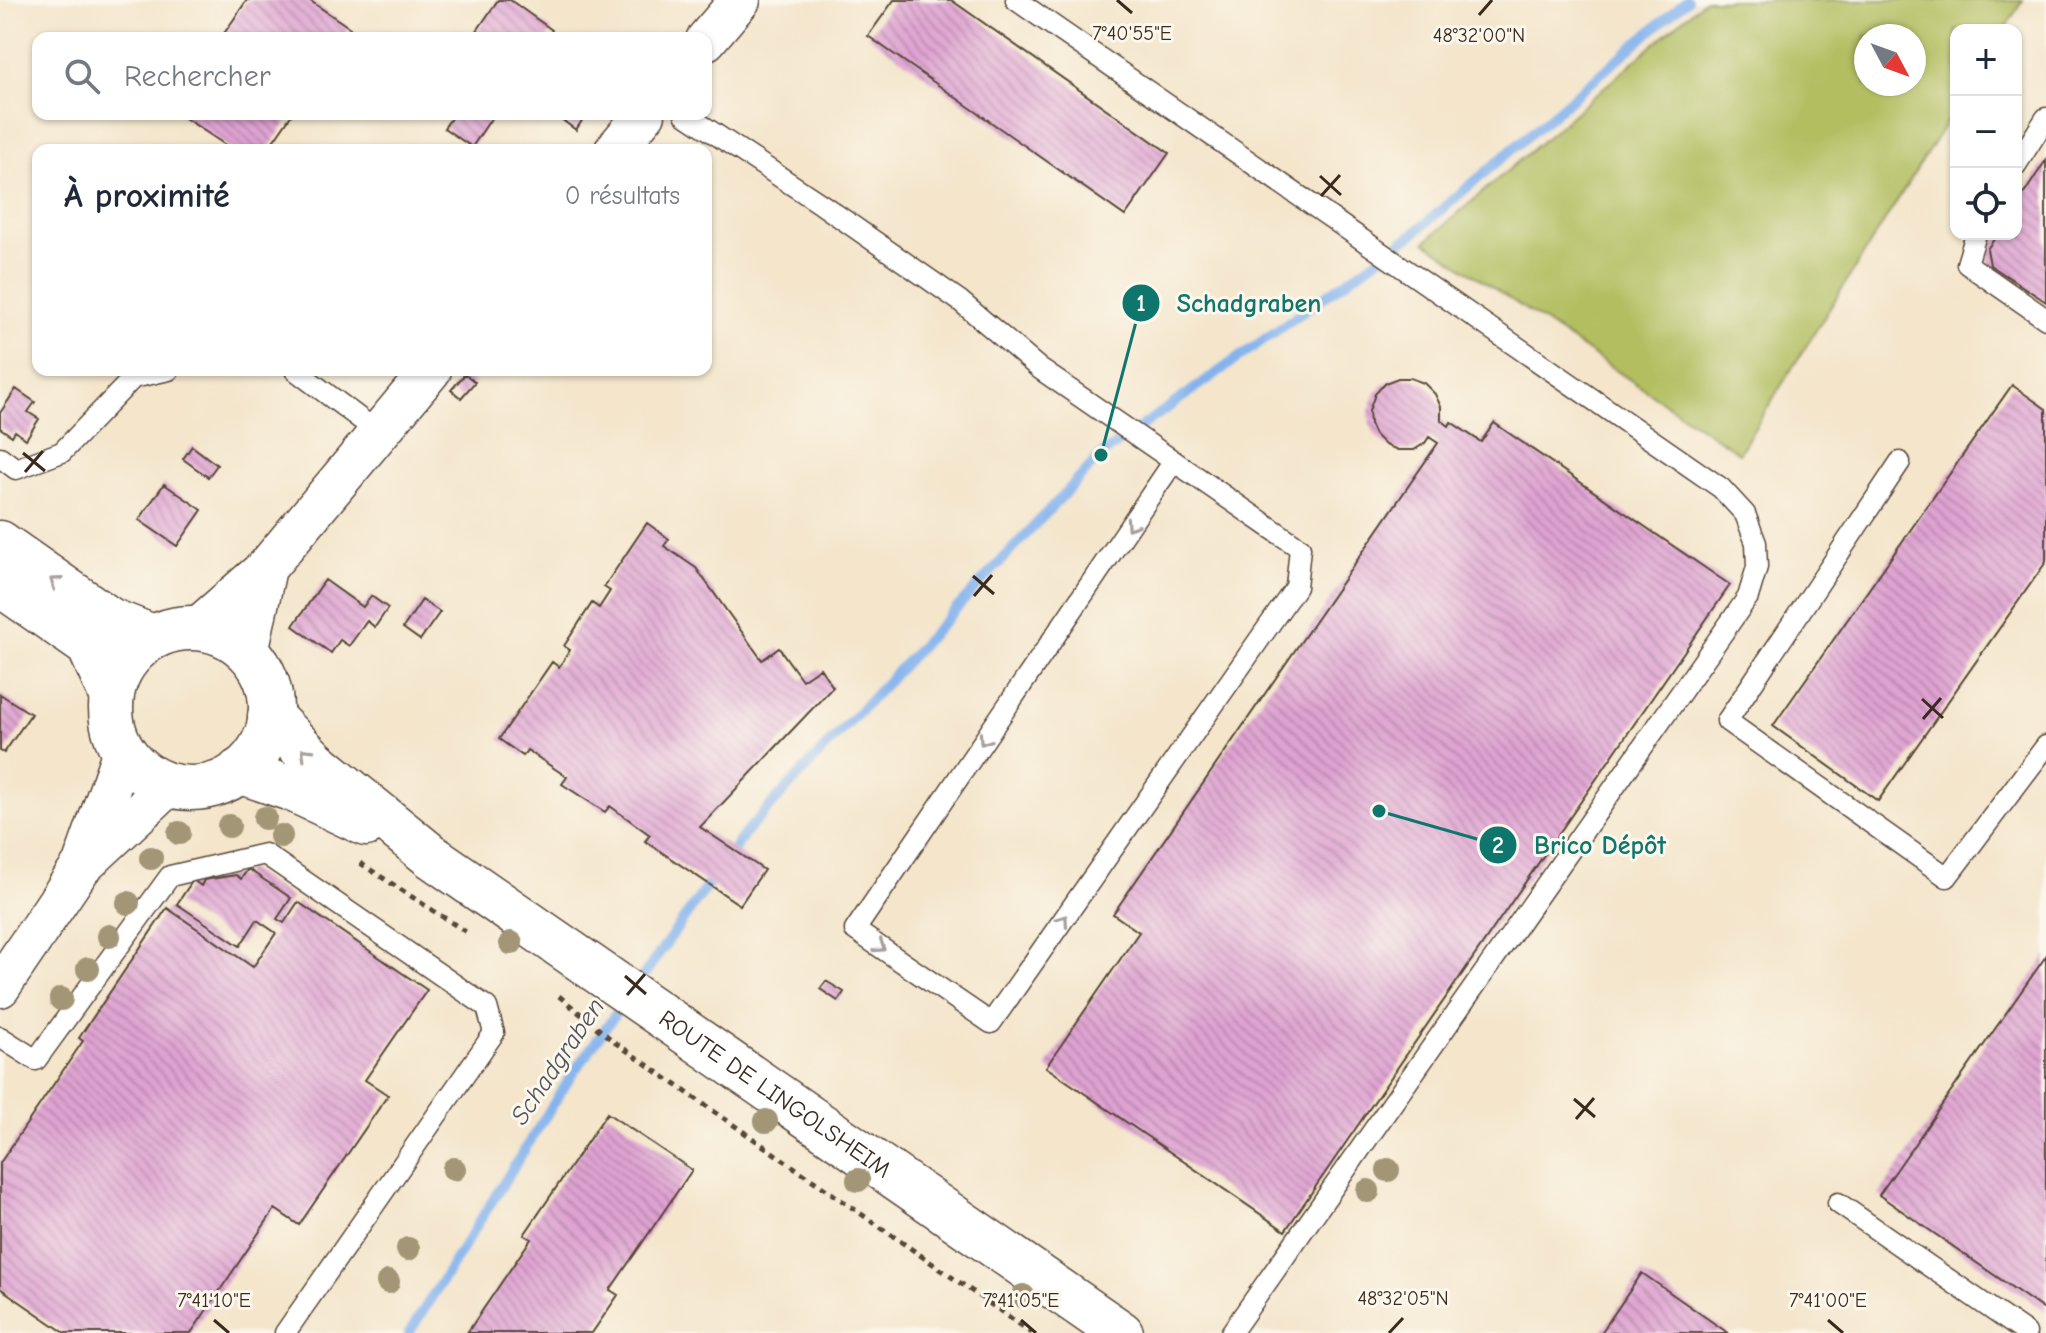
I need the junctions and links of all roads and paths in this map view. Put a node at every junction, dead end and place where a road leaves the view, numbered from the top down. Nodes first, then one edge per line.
1 (740, 0) edge
2 (1016, 0) edge
3 (712, 33) edge
4 (2046, 118) edge
5 (640, 120) edge
6 (694, 120) edge
7 (620, 144) edge
8 (2022, 156) edge
9 (1974, 240) edge
10 (2046, 319) edge
11 (142, 376) edge
12 (303, 376) edge
13 (426, 376) edge
14 (379, 433) junction
15 (0, 457) edge
16 (1174, 461) junction
17 (1900, 462) dead end
18 (0, 543) edge
19 (266, 568) junction
20 (0, 584) edge
21 (197, 628) junction
22 (153, 637) junction
23 (248, 652) junction
24 (111, 695) junction
25 (270, 716) junction
26 (2046, 746) edge
27 (123, 751) junction
28 (239, 771) junction
29 (169, 785) junction
30 (349, 855) dead end
31 (431, 856) junction
32 (81, 867) junction
33 (478, 939) dead end
34 (0, 987) edge
35 (555, 993) dead end
36 (0, 1037) edge
37 (1838, 1203) dead end
38 (285, 1333) edge
39 (1032, 1333) edge
40 (1121, 1333) edge
41 (1231, 1333) edge
42 (2026, 1333) edge

1 - 3 street
2 - 41 lane
4 - 8 lane
5 - 7 street
6 - 16 lane
9 - 10 lane
11 - 15 lane
12 - 14 lane
13 - 14 street
14 - 19 street
16 -> 16 lane
17 - 26 lane
22 -> 18 main road
19 - 21 street
19 - 23 street
20 - 24 main road
21 - 22 main road
21 - 23 main road
22 - 24 main road
23 - 25 main road
24 - 27 main road
25 - 28 main road
31 -> 25 main road
27 - 29 main road
27 - 32 street
28 - 29 main road
28 - 31 main road
29 - 32 street
30 - 33 path
31 - 40 main road, ROUTE DE LINGOLSHEIM
32 - 34 street
35 - 39 path
36 - 38 lane
37 - 42 lane

